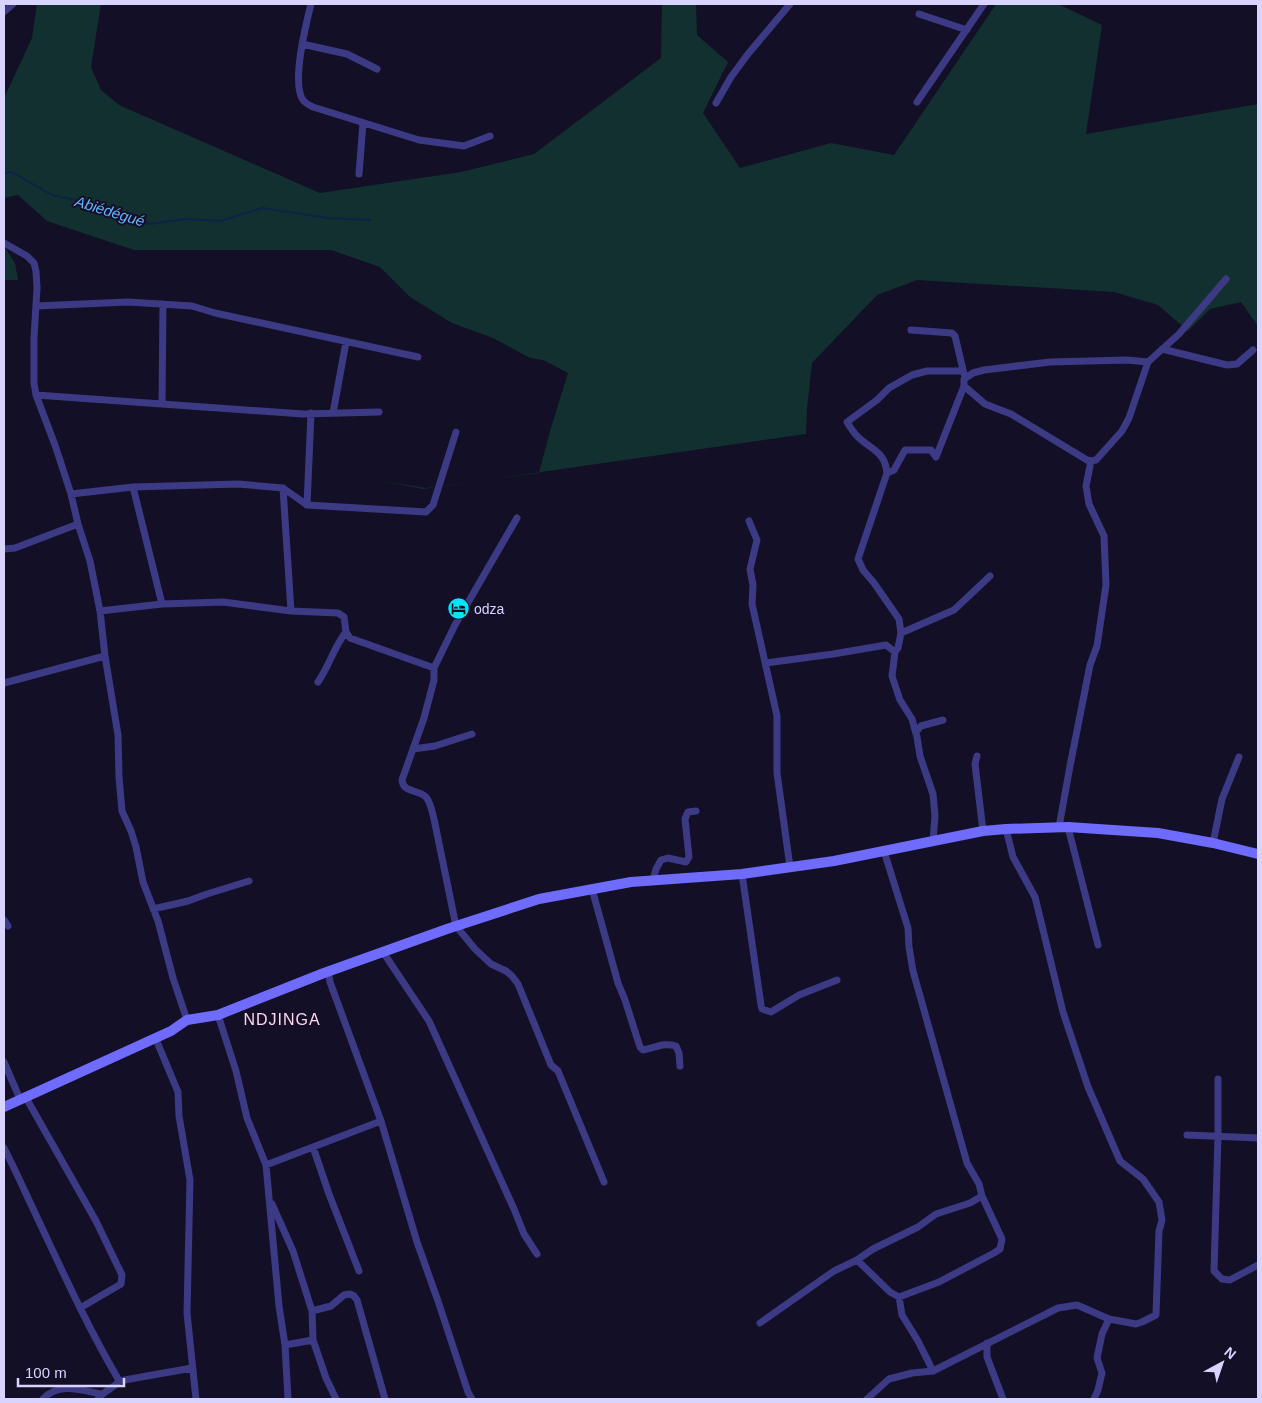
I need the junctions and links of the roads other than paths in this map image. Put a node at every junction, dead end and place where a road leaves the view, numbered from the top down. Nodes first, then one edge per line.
1 (13, 4) edge
2 (311, 4) edge
3 (790, 4) edge
4 (984, 4) edge
5 (4, 12) edge
6 (918, 14) dead end
7 (967, 30) junction
8 (302, 44) junction
9 (377, 69) dead end
10 (917, 102) dead end
11 (716, 103) dead end
12 (363, 123) junction
13 (490, 136) dead end
14 (360, 174) dead end
15 (4, 242) edge
16 (1226, 279) dead end
17 (163, 304) junction
18 (36, 306) junction
19 (911, 330) dead end
20 (346, 342) junction
21 (1162, 350) junction
22 (1253, 350) dead end
23 (418, 357) dead end
24 (1148, 362) junction
25 (964, 379) junction
26 (36, 395) junction
27 (162, 403) junction
28 (379, 412) dead end
29 (333, 413) junction
30 (311, 414) junction
31 (456, 432) dead end
32 (1092, 461) junction
33 (888, 473) junction
34 (133, 487) junction
35 (283, 488) junction
36 (71, 494) junction
37 (307, 506) junction
38 (517, 518) dead end
39 (749, 521) dead end
40 (78, 524) junction
41 (4, 549) edge
42 (990, 576) dead end
43 (162, 604) junction
44 (100, 611) junction
45 (291, 611) junction
46 (346, 632) junction
47 (901, 633) junction
48 (895, 652) junction
49 (105, 656) junction
50 (766, 663) junction
51 (434, 668) junction
52 (318, 682) dead end
53 (4, 683) edge
54 (943, 720) dead end
55 (916, 732) junction
56 (472, 734) dead end
57 (413, 749) junction
58 (977, 756) dead end
59 (1239, 757) dead end
60 (696, 811) dead end
61 (1064, 827) junction
62 (1006, 829) junction
63 (983, 831) junction
64 (933, 841) junction
65 (1213, 843) junction
66 (884, 851) junction
67 (1258, 854) edge
68 (790, 868) junction
69 (742, 874) junction
70 (653, 880) junction
71 (249, 881) dead end
72 (592, 889) junction
73 (153, 909) junction
74 (456, 926) junction
75 (1098, 945) dead end
76 (383, 952) junction
77 (325, 974) junction
78 (838, 980) dead end
79 (218, 1014) junction
80 (187, 1020) junction
81 (155, 1037) junction
82 (4, 1062) edge
83 (680, 1066) dead end
84 (1218, 1080) dead end
85 (23, 1098) junction
86 (4, 1107) edge
87 (381, 1120) junction
88 (1187, 1135) dead end
89 (1218, 1136) junction
90 (1258, 1138) edge
91 (313, 1147) junction
92 (4, 1148) edge
93 (266, 1165) junction
94 (604, 1182) dead end
95 (982, 1196) junction
96 (268, 1197) junction
97 (537, 1254) dead end
98 (858, 1260) junction
99 (1258, 1264) edge
100 (359, 1271) dead end
101 (900, 1297) junction
102 (80, 1308) junction
103 (312, 1311) junction
104 (1109, 1319) junction
105 (760, 1324) dead end
106 (314, 1340) junction
107 (987, 1343) junction
108 (285, 1345) junction
109 (192, 1368) junction
110 (933, 1371) junction
111 (119, 1381) junction
112 (99, 1397) edge
113 (43, 1399) edge
114 (196, 1399) edge
115 (288, 1399) edge
116 (336, 1399) edge
117 (385, 1399) edge
118 (472, 1399) edge
119 (867, 1399) edge
120 (1003, 1399) edge
121 (1094, 1399) edge

1 - 5 street
2 - 8 street
3 - 11 street
4 - 7 street
6 - 7 street
7 - 10 street
8 - 9 street
8 - 12 street
12 - 13 street
12 - 14 street
15 - 18 street
16 - 21 street
17 - 18 street
17 - 20 street
17 - 27 street
18 - 26 street
19 - 25 street
20 - 23 street
20 - 29 street
21 - 22 street
21 - 24 street
24 - 25 street
24 - 32 street
25 - 32 street
25 - 33 street
25 - 33 street
26 - 27 street
26 - 36 street
27 - 30 street
28 - 29 street
29 - 30 street
30 - 37 street
31 - 37 street
32 - 61 street
33 - 47 street
34 - 35 street
34 - 36 street
34 - 43 street
35 - 37 street
35 - 45 street
36 - 40 street
38 - 51 street
39 - 50 street
40 - 41 street
40 - 44 street
42 - 47 street
43 - 44 street
43 - 45 street
44 - 49 street
45 - 46 street
46 - 51 street
46 - 52 street
47 - 48 street
48 - 50 street
48 - 55 street
49 - 53 street
49 - 73 street
50 - 68 street
51 - 57 street
54 - 55 street
55 - 64 street
56 - 57 street
57 - 74 street
58 - 63 street
59 - 65 street
60 - 70 street
61 - 62 street
61 - 65 street
61 - 75 street
62 - 63 street
62 - 104 street
63 - 64 street
64 - 66 street
65 - 67 street
66 - 68 street
66 - 95 street
68 - 69 street
69 - 70 street
69 - 78 street
70 - 72 street
71 - 73 street
72 - 74 street
72 - 83 street
73 - 80 street
74 - 76 street
74 - 94 street
76 - 77 street
76 - 97 street
77 - 79 street
77 - 87 street
79 - 80 street
79 - 93 street
80 - 81 street
81 - 85 street
81 - 109 street
82 - 85 street
84 - 89 street
85 - 86 street
85 - 102 street
87 - 91 street
87 - 118 street
88 - 89 street
89 - 90 street
89 - 99 street
91 - 93 street
91 - 100 street
92 - 102 street
93 - 96 street
95 - 98 street
95 - 101 street
96 - 103 street
96 - 108 street
98 - 101 street
98 - 105 street
101 - 110 street
102 - 111 street
103 - 106 street
103 - 117 street
104 - 107 street
104 - 121 street
106 - 108 street
106 - 116 street
107 - 110 street
107 - 120 street
108 - 115 street
109 - 111 street
109 - 114 street
110 - 119 street
111 - 112 street
112 - 113 street

